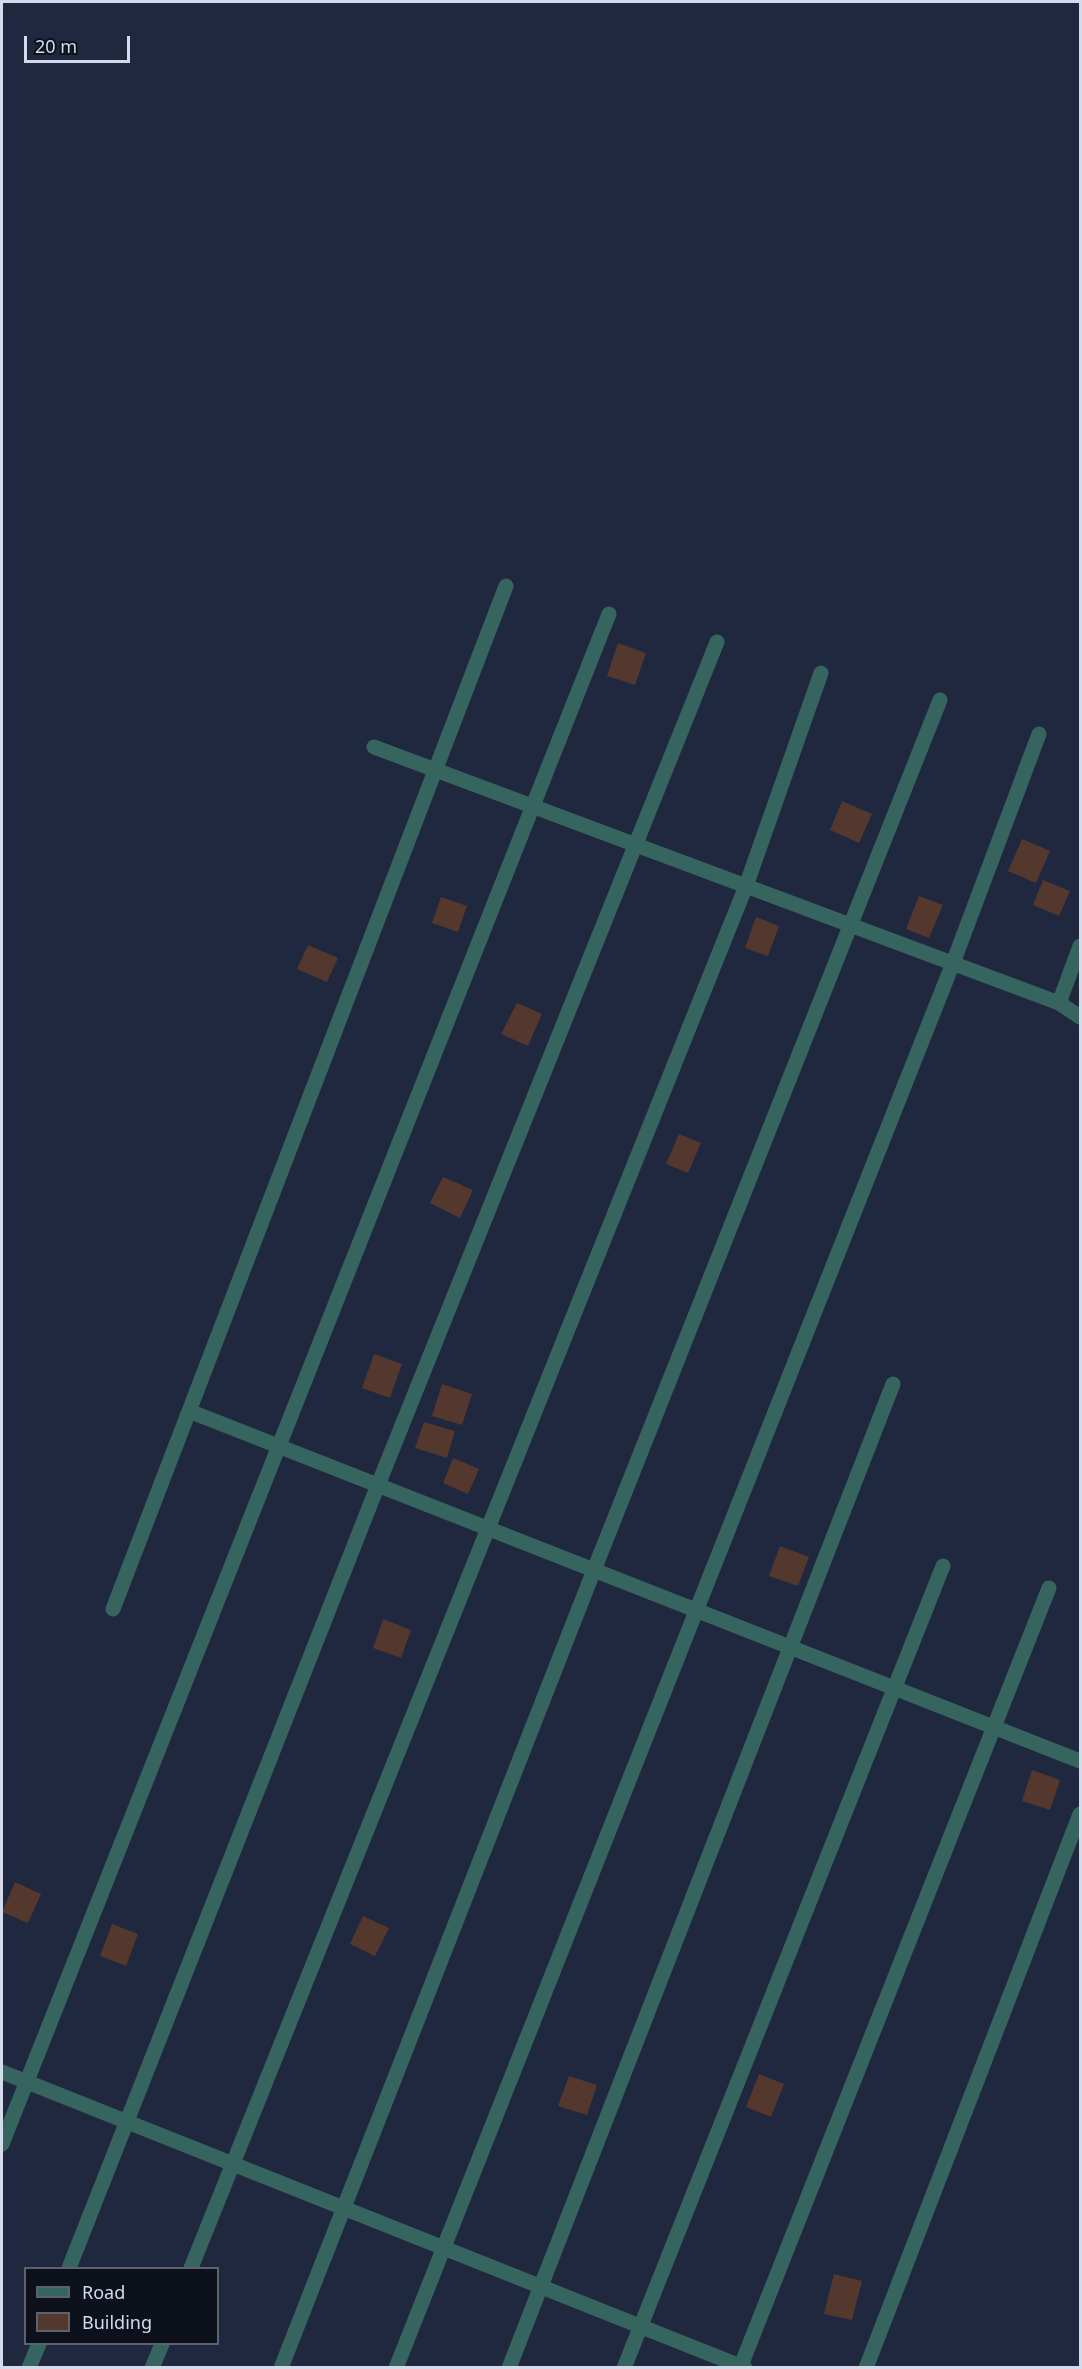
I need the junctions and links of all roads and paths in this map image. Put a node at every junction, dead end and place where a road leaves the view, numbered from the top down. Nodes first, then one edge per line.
1 (506, 586) dead end
2 (609, 614) dead end
3 (717, 642) dead end
4 (821, 673) dead end
5 (940, 700) dead end
6 (1039, 734) dead end
7 (374, 747) dead end
8 (435, 771) junction
9 (534, 808) junction
10 (636, 845) junction
11 (746, 886) junction
12 (850, 925) junction
13 (1080, 946) edge
14 (953, 963) junction
15 (1059, 1003) junction
16 (1080, 1017) edge
17 (893, 1384) dead end
18 (189, 1411) junction
19 (278, 1446) junction
20 (378, 1485) junction
21 (487, 1528) junction
22 (943, 1566) dead end
23 (594, 1570) junction
24 (1048, 1588) dead end
25 (113, 1609) dead end
26 (696, 1610) junction
27 (791, 1647) junction
28 (895, 1688) junction
29 (994, 1728) junction
30 (1080, 1761) edge
31 (1080, 1814) edge
32 (2, 2072) edge
33 (27, 2082) junction
34 (128, 2122) junction
35 (2, 2144) edge
36 (232, 2164) junction
37 (344, 2208) junction
38 (442, 2247) junction
39 (69, 2267) edge
40 (191, 2267) edge
41 (541, 2286) junction
42 (640, 2326) junction
43 (38, 2345) edge
44 (161, 2345) edge
45 (29, 2367) edge
46 (153, 2367) edge
47 (281, 2367) edge
48 (396, 2367) edge
49 (508, 2367) edge
50 (624, 2367) edge
51 (741, 2367) edge
52 (866, 2367) edge

1 - 8 street
2 - 9 street
3 - 10 street
4 - 11 street
5 - 12 street
6 - 14 street
7 - 8 street
8 - 9 street
8 - 18 street
9 - 10 street
9 - 19 street
10 - 11 street
10 - 20 street
11 - 12 street
11 - 21 street
12 - 14 street
12 - 23 street
13 - 15 street
14 - 15 street
14 - 26 street
15 - 16 street
17 - 27 street
18 - 19 street
18 - 25 street
19 - 20 street
19 - 33 street
20 - 21 street
20 - 34 street
21 - 23 street
21 - 36 street
22 - 28 street
23 - 26 street
23 - 37 street
24 - 29 street
26 - 27 street
26 - 38 street
27 - 28 street
27 - 41 street
28 - 29 street
28 - 42 street
29 - 30 street
29 - 51 street
31 - 52 street
32 - 33 street
33 - 34 street
33 - 35 street
34 - 36 street
34 - 39 street
36 - 37 street
36 - 40 street
37 - 38 street
37 - 47 street
38 - 41 street
38 - 48 street
41 - 42 street
41 - 49 street
42 - 50 street
42 - 51 street
43 - 45 street
44 - 46 street

